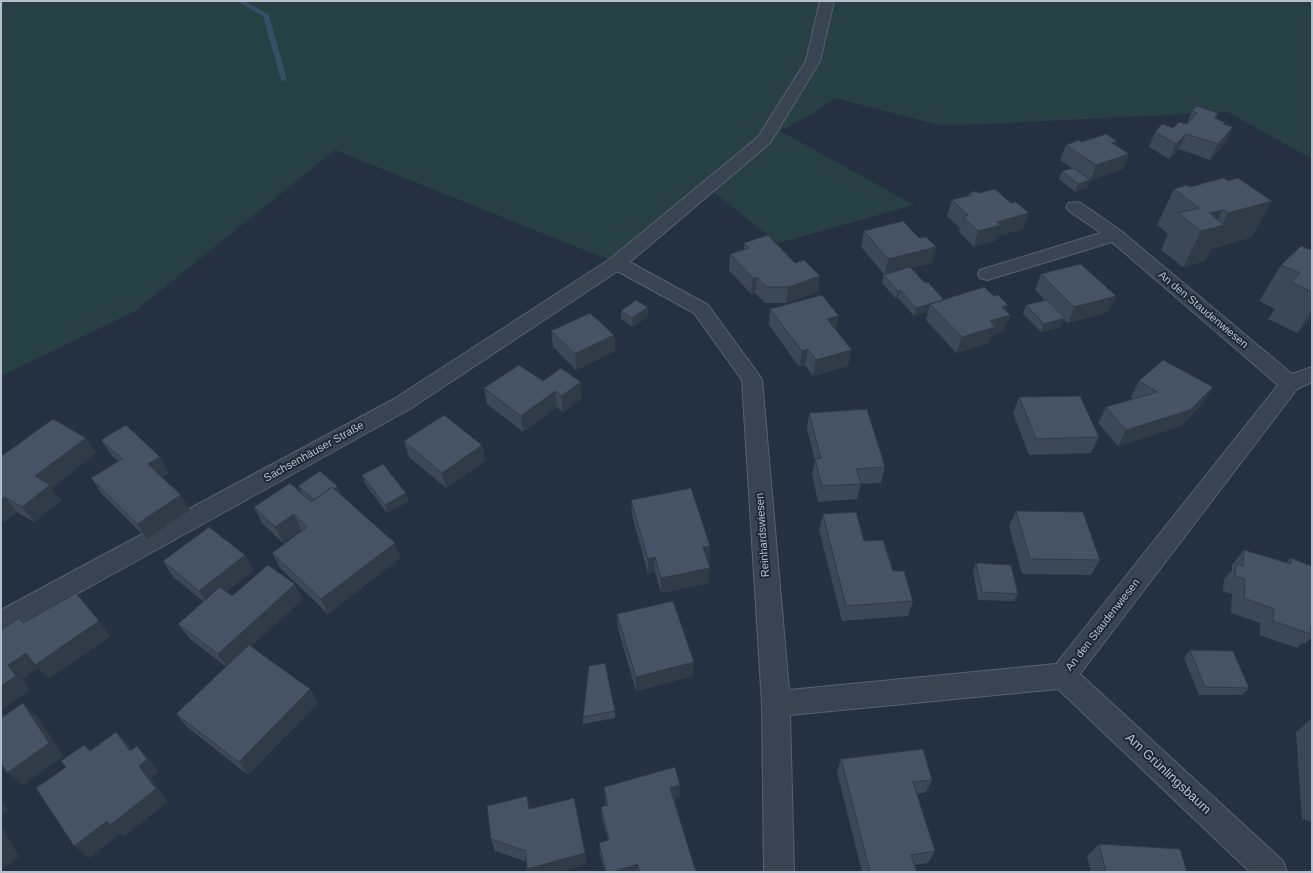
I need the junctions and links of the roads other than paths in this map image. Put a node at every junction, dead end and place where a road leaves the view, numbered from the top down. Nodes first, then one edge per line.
1 (827, 1) edge
2 (1076, 207) dead end
3 (1116, 235) junction
4 (617, 263) junction
5 (987, 274) dead end
6 (1312, 374) edge
7 (1290, 384) junction
8 (1, 623) edge
9 (1063, 676) junction
10 (776, 704) junction
11 (779, 872) edge
12 (1272, 872) edge

1 - 4 street, Sachsenhäuser Straße
2 - 3 street, An den Staudenwiesen
3 - 5 street
3 - 7 street, An den Staudenwiesen
4 - 8 street, Sachsenhäuser Straße
4 - 10 street, Reinhardswiesen
6 - 7 street, An den Staudenwiesen
7 - 9 street, An den Staudenwiesen
9 - 10 street, An den Staudenwiesen
9 - 12 street, Am Grünlingsbaum
10 - 11 street, Reinhardswiesen

